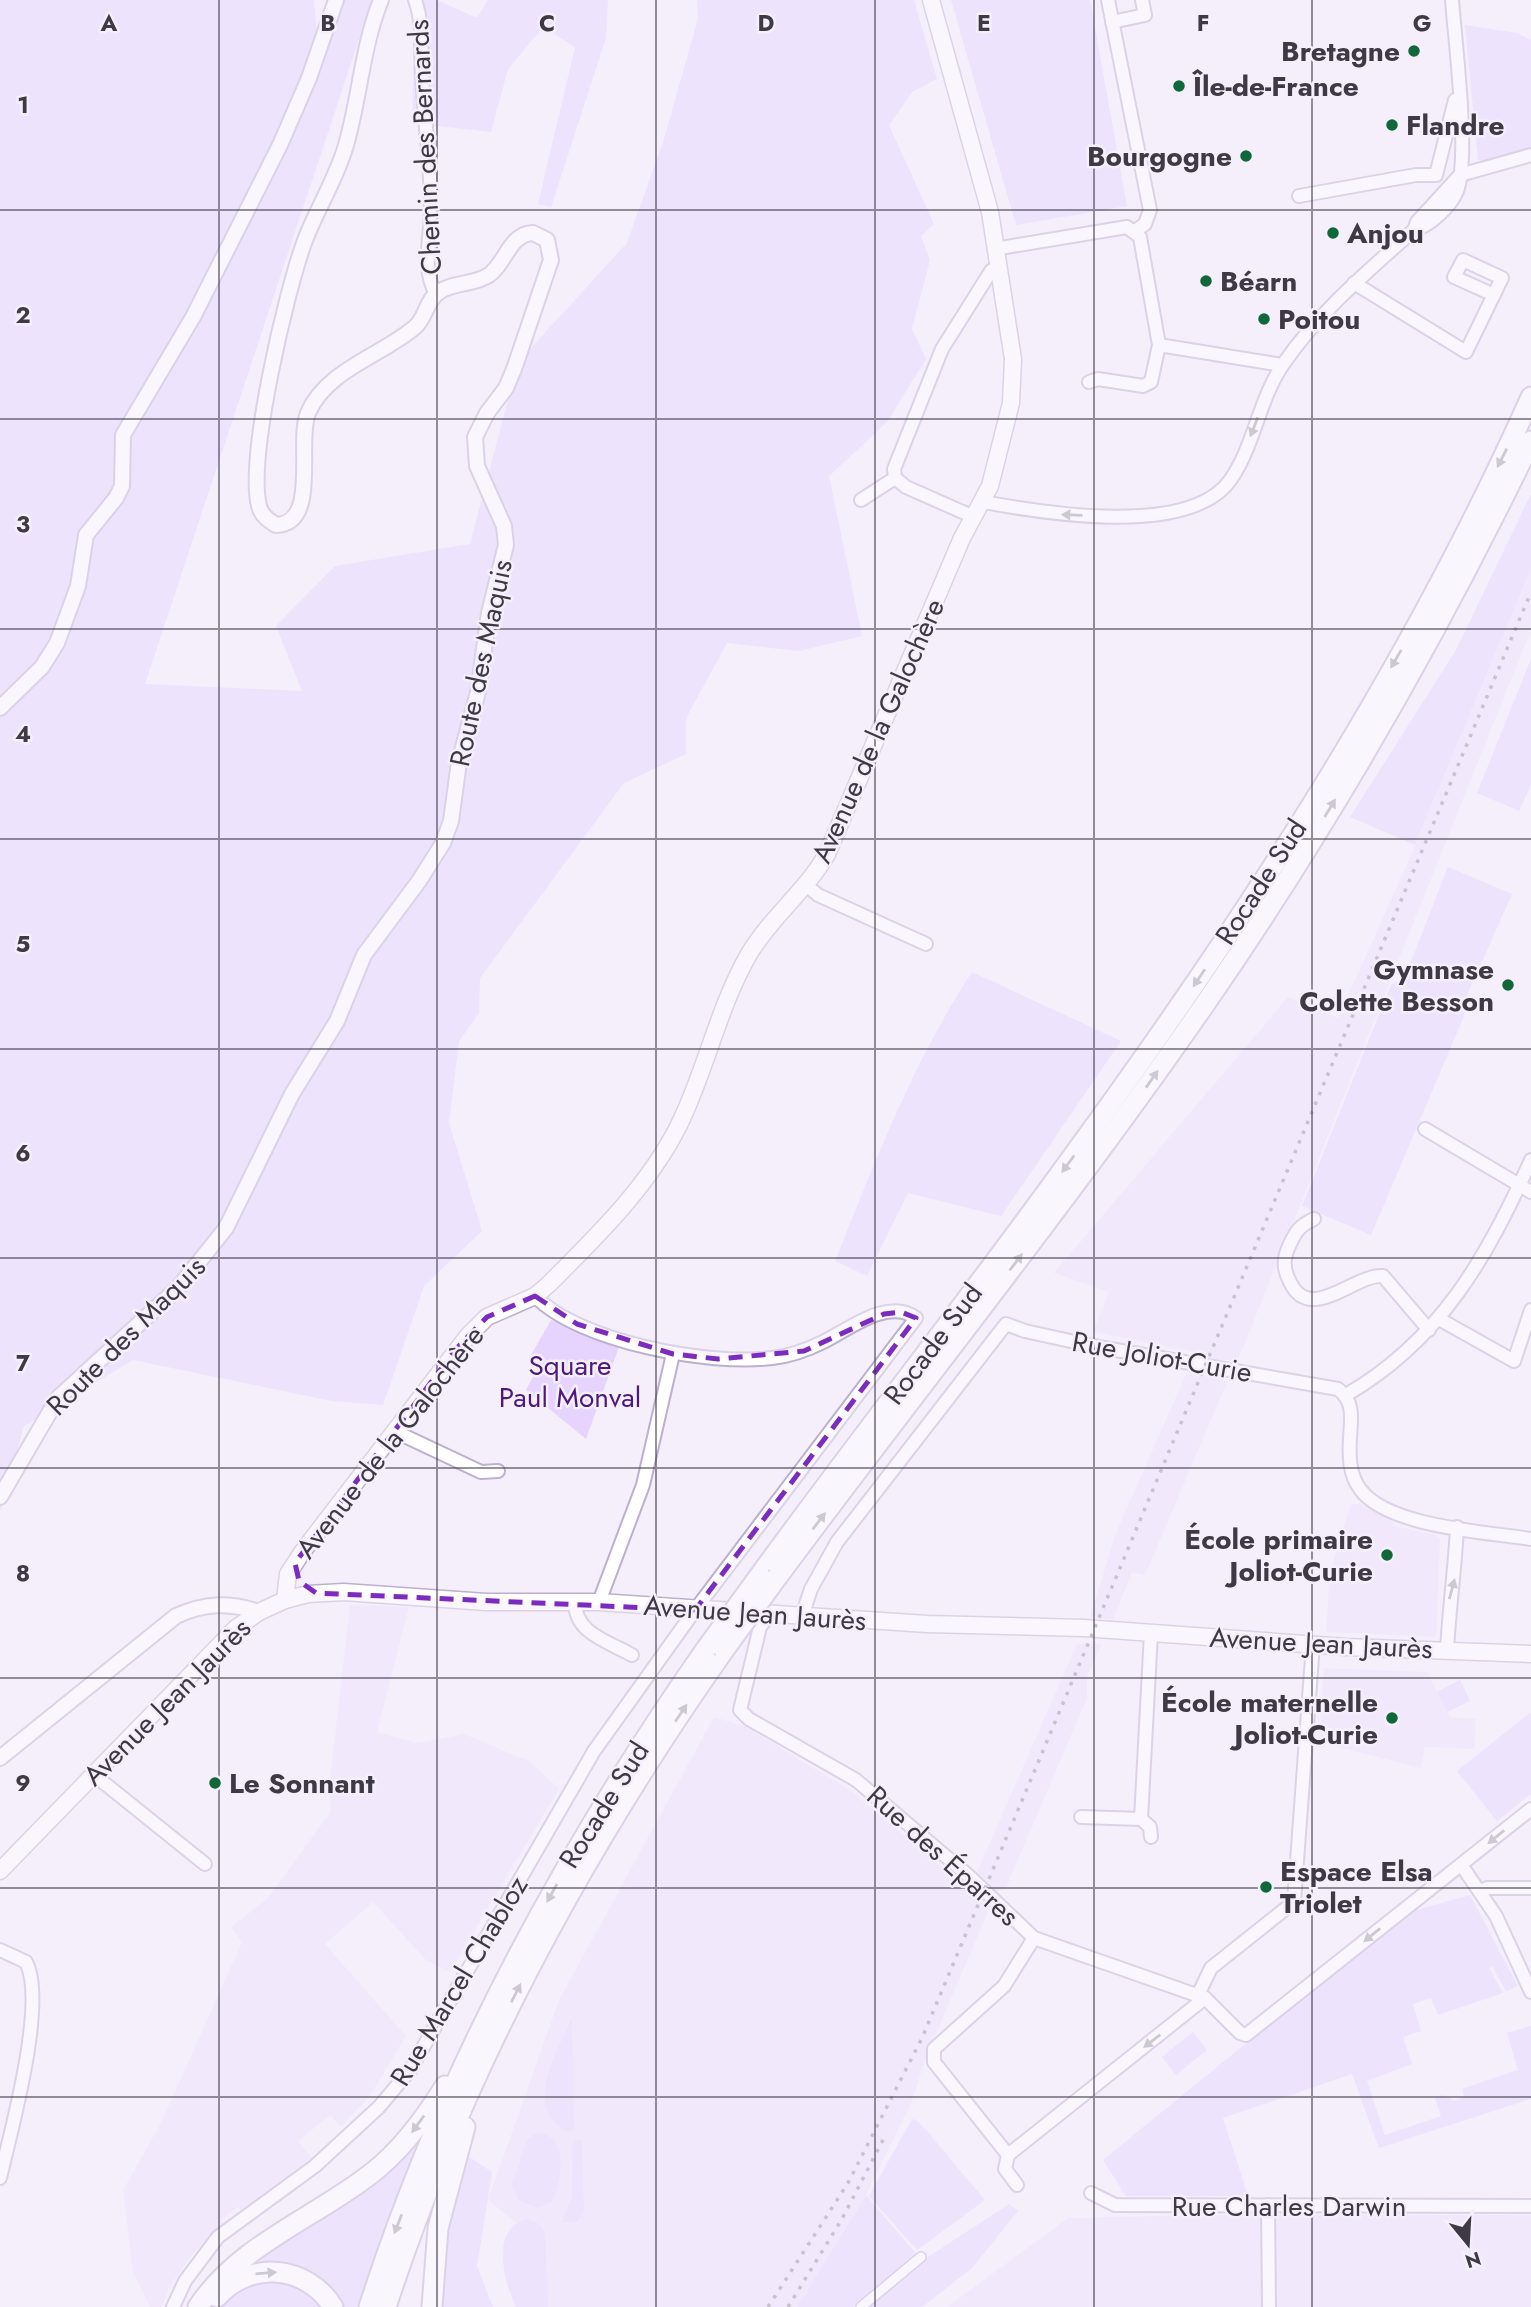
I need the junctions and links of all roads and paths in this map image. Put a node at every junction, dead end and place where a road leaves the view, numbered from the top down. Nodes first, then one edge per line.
1 (336, 0) edge
2 (381, 0) edge
3 (415, 0) edge
4 (931, 0) edge
5 (1108, 0) edge
6 (1142, 0) edge
7 (1452, 0) edge
8 (1112, 22) junction
9 (1458, 90) junction
10 (1531, 155) edge
11 (1460, 175) junction
12 (1299, 195) dead end
13 (1135, 231) junction
14 (994, 249) junction
15 (996, 267) junction
16 (1354, 283) junction
17 (436, 294) junction
18 (1494, 295) dead end
19 (1158, 345) junction
20 (1282, 365) junction
21 (1089, 382) dead end
22 (1531, 397) edge
23 (1531, 441) edge
24 (895, 478) junction
25 (861, 500) dead end
26 (983, 502) junction
27 (974, 517) junction
28 (0, 708) edge
29 (806, 885) junction
30 (926, 944) dead end
31 (1424, 1129) dead end
32 (1531, 1160) edge
33 (1525, 1188) edge
34 (1314, 1219) dead end
35 (535, 1296) junction
36 (1531, 1310) edge
37 (1439, 1319) junction
38 (1429, 1330) junction
39 (673, 1354) junction
40 (1346, 1395) junction
41 (394, 1431) junction
42 (498, 1471) dead end
43 (0, 1497) edge
44 (1457, 1527) junction
45 (1531, 1539) edge
46 (295, 1563) junction
47 (769, 1575) junction
48 (316, 1593) junction
49 (285, 1600) junction
50 (575, 1601) junction
51 (599, 1602) junction
52 (216, 1605) junction
53 (695, 1610) junction
54 (259, 1612) junction
55 (770, 1614) junction
56 (802, 1616) junction
57 (236, 1628) junction
58 (1151, 1633) junction
59 (1312, 1644) junction
60 (715, 1650) junction
61 (1447, 1651) junction
62 (1531, 1654) edge
63 (632, 1655) dead end
64 (0, 1758) edge
65 (93, 1774) junction
66 (1531, 1809) edge
67 (1081, 1817) dead end
68 (1141, 1819) junction
69 (1151, 1837) dead end
70 (205, 1864) dead end
71 (1462, 1866) junction
72 (0, 1871) edge
73 (1531, 1888) edge
74 (1480, 1892) junction
75 (1034, 1938) junction
76 (0, 1950) edge
77 (1531, 1992) edge
78 (1202, 1997) junction
79 (482, 2026) junction
80 (486, 2054) junction
81 (1007, 2155) junction
82 (0, 2178) edge
83 (1017, 2185) dead end
84 (1091, 2193) dead end
85 (1268, 2205) junction
86 (1531, 2206) edge
87 (921, 2257) dead end
88 (173, 2307) edge
89 (198, 2307) edge
90 (211, 2307) edge
91 (333, 2307) edge
92 (369, 2307) edge
93 (386, 2307) edge
94 (432, 2307) edge
95 (861, 2307) edge
96 (1269, 2307) edge

1 - 28 street
2 - 17 street
3 - 17 street, Chemin des Bernards
4 - 14 main road, Avenue de la Galochère
5 - 8 street
6 - 8 street
7 - 9 street
8 - 13 street
9 - 11 street
9 - 12 street
10 - 11 street
11 - 16 street
13 - 14 street
13 - 19 street
14 - 15 main road, Avenue de la Galochère
15 - 24 street
15 - 26 main road, Avenue de la Galochère
16 - 18 street
16 - 20 street
17 - 43 street, Route des Maquis
19 - 20 street
19 - 21 street
20 -> 26 street
22 -> 47 highway, Rocade Sud
47 -> 23 highway, Rocade Sud
24 - 25 street
24 - 27 street
26 - 27 main road, Avenue de la Galochère
27 - 29 main road, Avenue de la Galochère
29 - 30 street
29 - 35 main road, Avenue de la Galochère
31 - 33 street
32 - 33 street
33 - 37 street
34 - 38 street
35 - 39 street
35 - 41 main road, Avenue de la Galochère
36 - 37 street
37 - 38 street
38 - 40 street
39 - 51 street
39 - 53 street, Rue Marcel Chabloz
40 - 44 street
40 - 56 street, Rue Joliot-Curie
41 - 42 street
41 - 46 main road, Avenue de la Galochère
44 - 45 street
61 -> 44 street
46 - 48 main road
46 - 49 main road, Avenue de la Galochère
47 - 60 highway, Rocade Sud, bridge
48 - 49 main road, Avenue Jean Jaurès
48 - 50 main road, Avenue Jean Jaurès
49 - 54 main road, Avenue Jean Jaurès
50 - 51 main road, Avenue Jean Jaurès
50 - 63 street
51 - 53 main road, Avenue Jean Jaurès
52 - 54 street
52 - 57 street
52 - 64 street
53 - 55 main road, Avenue Jean Jaurès
53 - 88 street, Rue Marcel Chabloz
54 - 57 main road, Avenue Jean Jaurès
55 - 56 main road, Avenue Jean Jaurès
55 - 75 street, Rue des Éparres
56 - 58 main road, Avenue Jean Jaurès
57 - 65 main road, Avenue Jean Jaurès
58 - 59 main road, Avenue Jean Jaurès
58 - 68 street
59 - 61 main road, Avenue Jean Jaurès
59 - 78 street
60 -> 79 highway, Rocade Sud
80 -> 60 highway, Rocade Sud
61 - 62 main road, Avenue Jean Jaurès
65 - 70 street
65 - 72 main road, Avenue Jean Jaurès
66 -> 71 street
67 - 68 street
68 - 69 street
71 - 74 street
71 -> 78 street, Rue des Éparres
73 - 74 street
74 - 77 street
75 - 78 street, Rue des Éparres
75 - 81 street
76 - 82 street
78 -> 81 street
79 -> 89 highway
79 -> 92 highway, Rocade Sud
80 - 93 highway, Rocade Sud
80 - 94 highway
81 - 83 street
84 - 85 street, Rue Charles Darwin
85 - 86 street, Rue Charles Darwin
85 - 96 street
87 - 95 street
90 -> 91 highway

